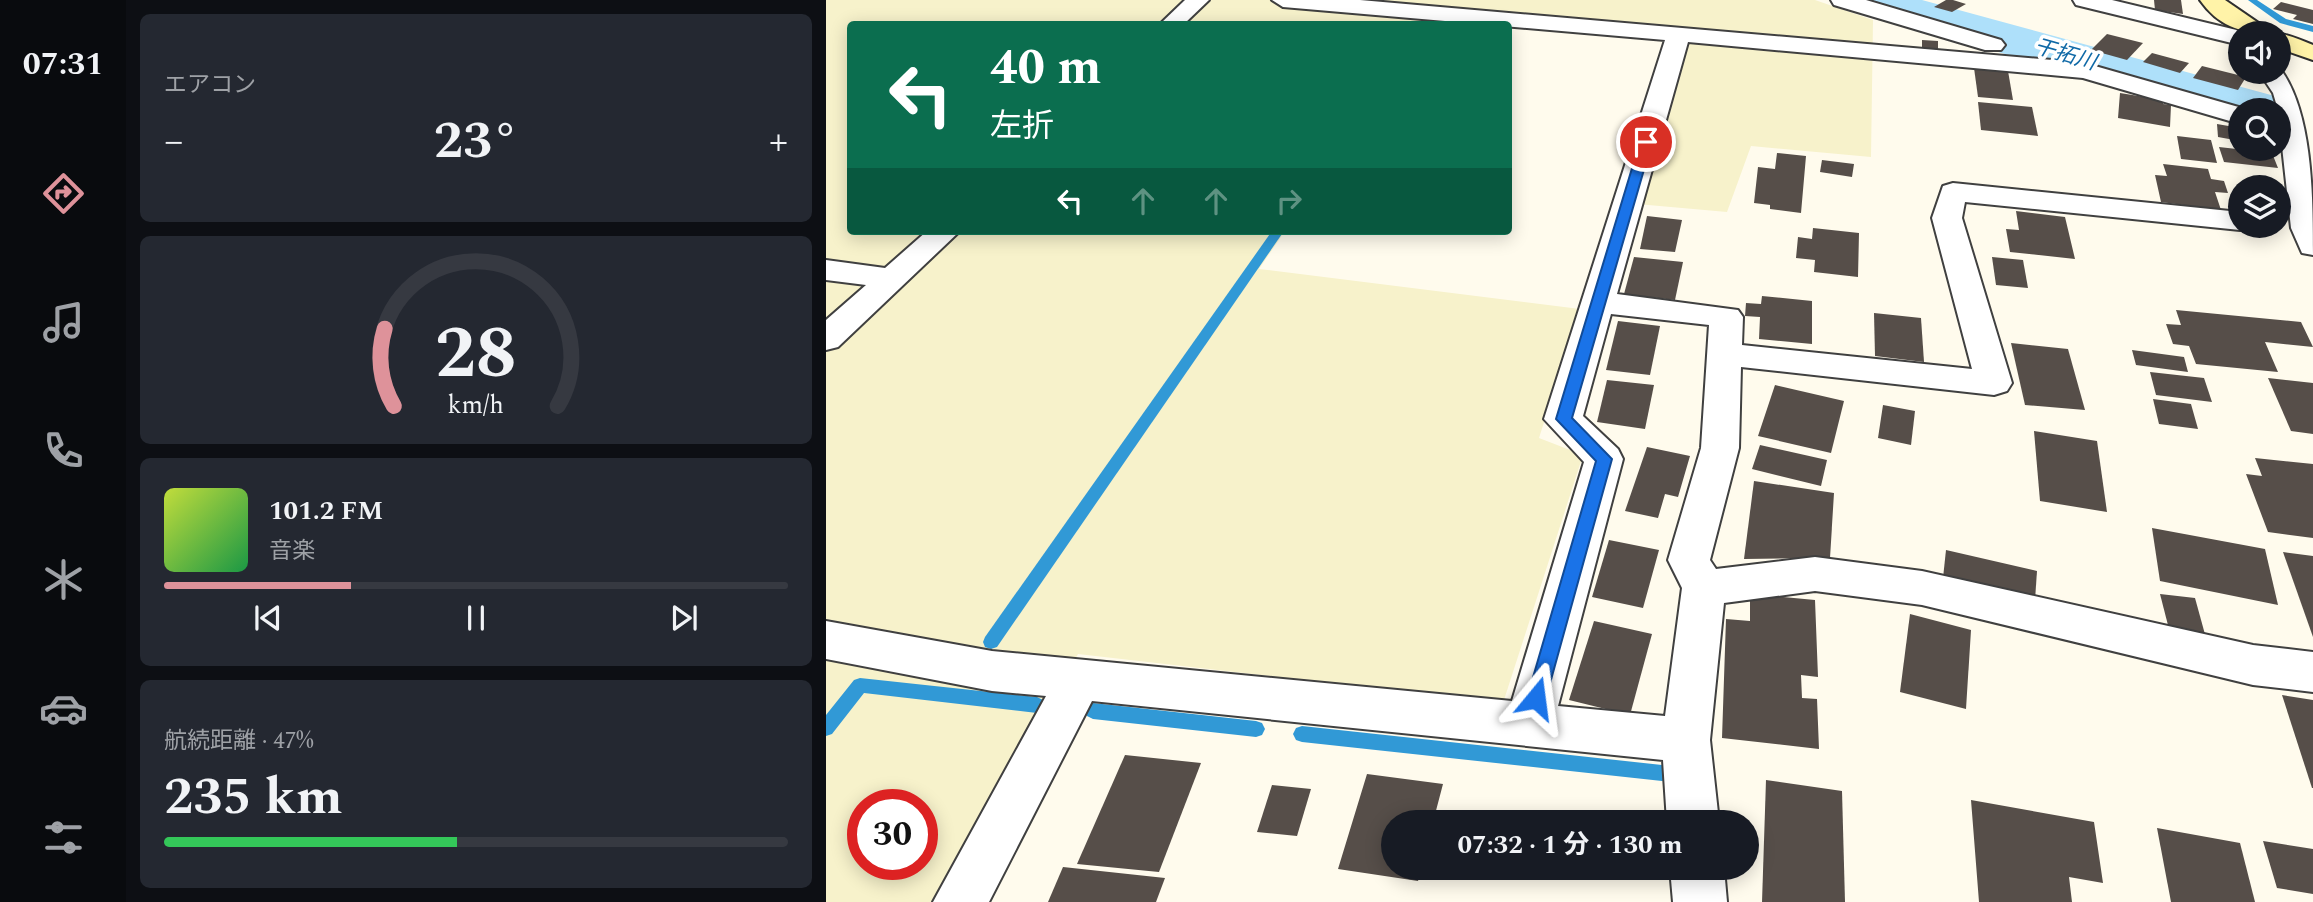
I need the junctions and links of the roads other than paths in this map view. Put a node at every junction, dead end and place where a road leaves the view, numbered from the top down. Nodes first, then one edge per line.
1 (1198, 0) edge
2 (1283, 0) edge
3 (1842, 0) edge
4 (2084, 0) edge
5 (2211, 0) edge
6 (1455, 8) edge
7 (1174, 21) edge
8 (2236, 21) edge
9 (2228, 35) edge
10 (1678, 36) junction
11 (2291, 45) edge
12 (2313, 53) edge
13 (2064, 68) junction
14 (2280, 84) edge
15 (2228, 112) edge
16 (2294, 126) edge
17 (2228, 220) edge
18 (2299, 233) edge
19 (941, 235) edge
20 (826, 270) edge
21 (893, 279) junction
22 (1598, 302) junction
23 (826, 339) edge
24 (1725, 354) junction
25 (1704, 588) junction
26 (826, 640) edge
27 (2313, 672) edge
28 (1080, 679) junction
29 (1529, 724) junction
30 (1686, 740) junction
31 (1692, 810) edge
32 (1698, 880) edge
33 (960, 902) edge
34 (1700, 902) edge

1 - 7 street
2 - 6 street
3 - 13 street
4 - 9 street
5 - 8 main road
6 - 10 street
10 - 13 street
10 - 22 street
11 - 12 main road
13 - 15 street
14 - 16 street
16 - 18 street
17 - 24 street
19 - 21 street
20 - 21 street
21 - 23 street
22 - 24 street
22 - 29 street
24 - 25 street
25 - 27 street
25 - 30 street
26 - 28 street
28 - 29 street
28 - 33 street
29 - 30 street
30 - 31 street
32 - 34 street

